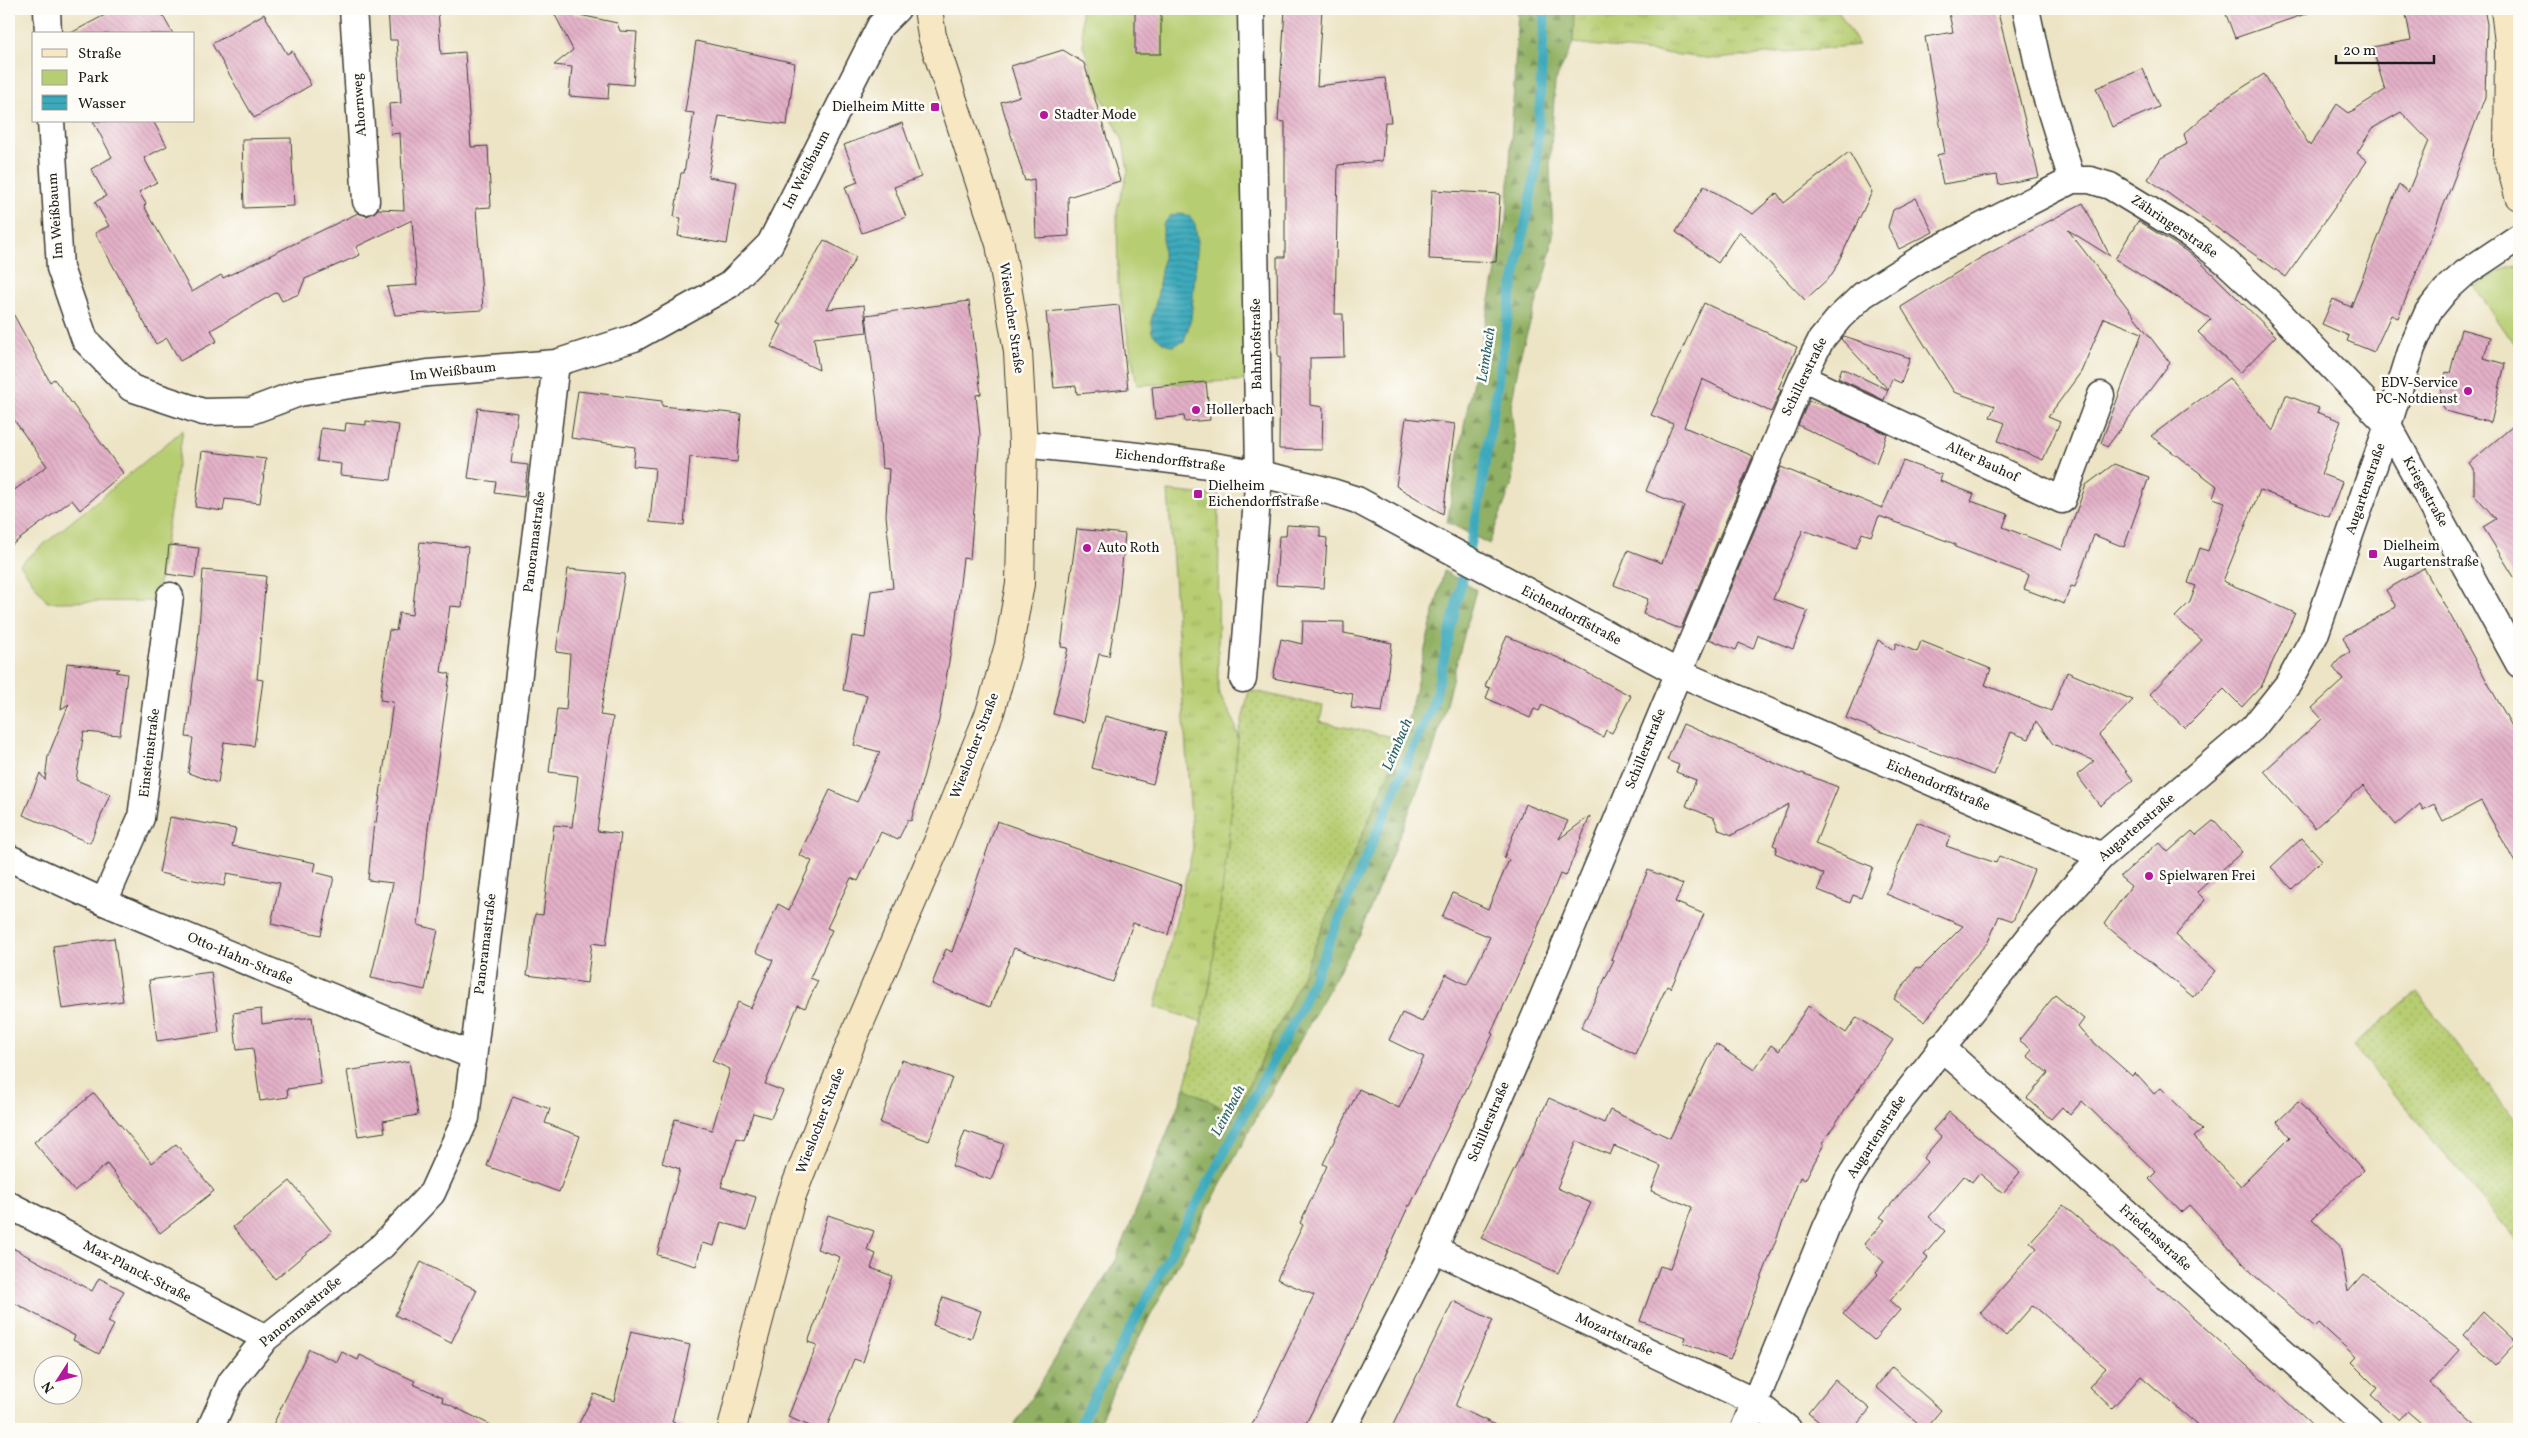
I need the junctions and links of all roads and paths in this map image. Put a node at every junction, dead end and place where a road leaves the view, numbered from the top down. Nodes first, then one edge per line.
1 (47, 9) edge
2 (353, 9) edge
3 (897, 9) edge
4 (928, 9) edge
5 (1251, 9) edge
6 (2026, 9) edge
7 (2505, 9) edge
8 (48, 32) edge
9 (51, 122) edge
10 (2072, 180) junction
11 (2519, 196) edge
12 (366, 201) dead end
13 (2519, 237) edge
14 (556, 363) junction
15 (1802, 378) junction
16 (2101, 395) dead end
17 (2388, 425) junction
18 (1022, 444) junction
19 (1259, 473) junction
20 (170, 596) dead end
21 (2519, 664) edge
22 (1677, 672) junction
23 (1243, 679) dead end
24 (2102, 856) junction
25 (9, 858) edge
26 (104, 902) junction
27 (1941, 1047) junction
28 (473, 1056) junction
29 (9, 1205) edge
30 (1434, 1249) junction
31 (266, 1338) junction
32 (1755, 1402) junction
33 (210, 1429) edge
34 (732, 1429) edge
35 (1343, 1429) edge
36 (1744, 1429) edge
37 (1788, 1429) edge
38 (2369, 1429) edge

1 - 8 street
2 - 12 street, Ahornweg
3 - 14 street, Im Weißbaum
4 - 18 main road, Wieslocher Straße
5 - 19 street, Bahnhofstraße
6 - 10 street
7 - 11 main road
9 - 14 street, Im Weißbaum
10 - 15 street, Schillerstraße
10 - 17 street, Zähringerstraße
13 - 17 street, Augartenstraße
14 - 28 street, Panoramastraße
15 - 16 street, Alter Bauhof
15 - 22 street, Schillerstraße
17 - 21 street, Kriegsstraße
17 - 24 street, Augartenstraße
18 - 19 street, Eichendorffstraße
18 - 34 main road, Wieslocher Straße
19 - 22 street, Eichendorffstraße
19 - 23 street, Bahnhofstraße
20 - 26 street, Einsteinstraße
22 - 24 street, Eichendorffstraße
22 - 30 street, Schillerstraße
24 - 27 street, Augartenstraße
25 - 26 street, Otto-Hahn-Straße
26 - 28 street, Otto-Hahn-Straße
27 - 32 street, Augartenstraße
27 - 38 street, Friedensstraße
28 - 31 street, Panoramastraße
29 - 31 street, Max-Planck-Straße
30 - 32 street, Mozartstraße
30 - 35 street, Schillerstraße
31 - 33 street, Panoramastraße
32 - 36 street, Augartenstraße
32 - 37 street, Mozartstraße

